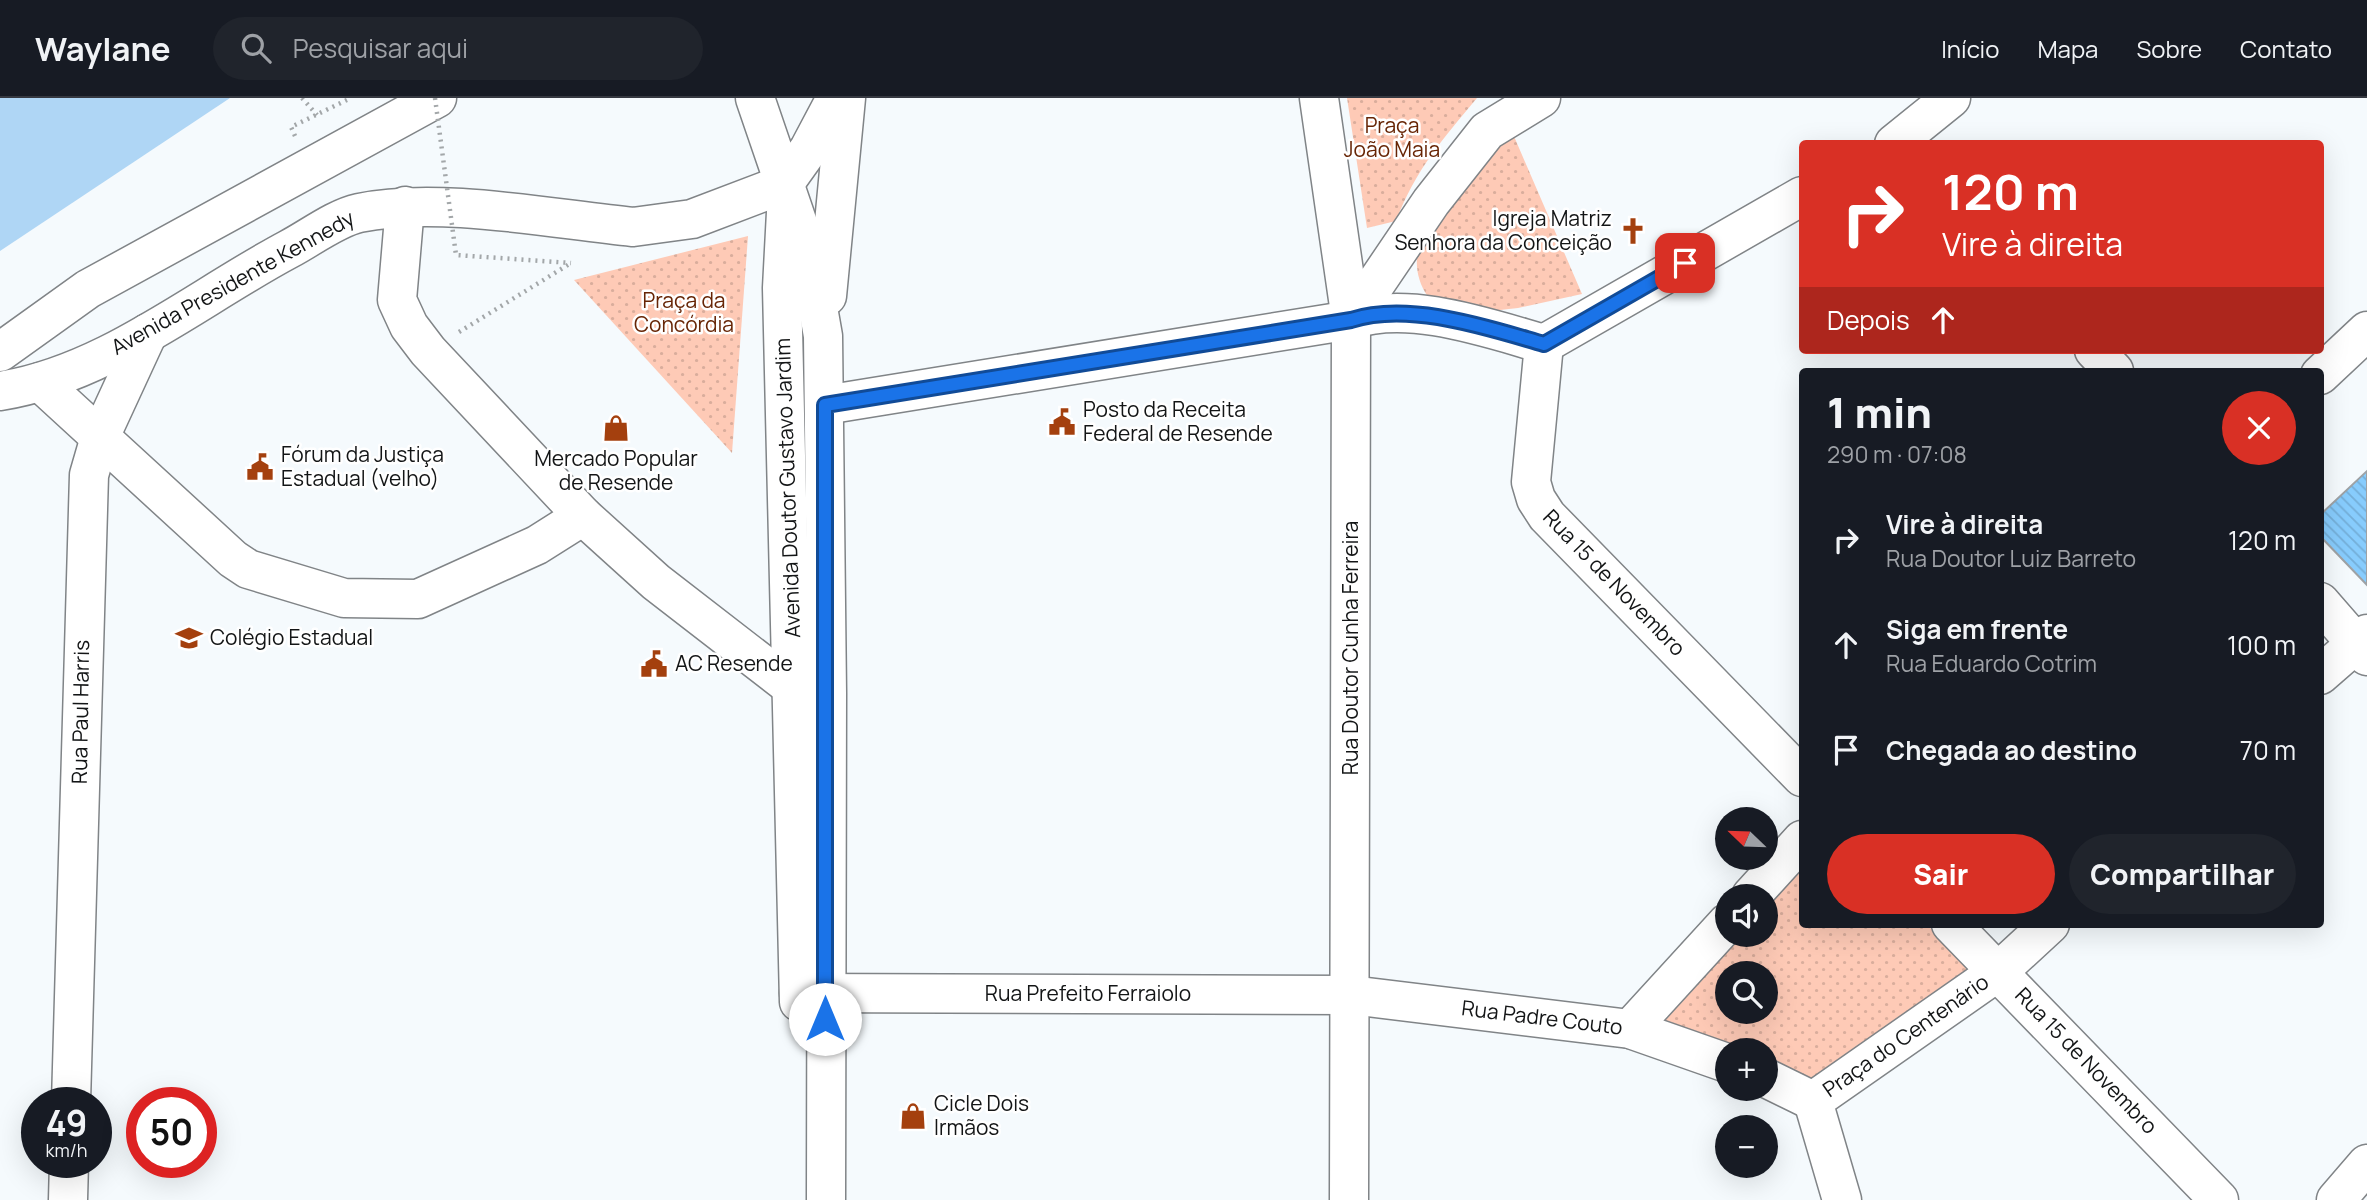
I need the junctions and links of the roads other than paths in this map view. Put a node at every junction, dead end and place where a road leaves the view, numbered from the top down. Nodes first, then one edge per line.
1 (436, 98) edge
2 (755, 98) edge
3 (836, 98) edge
4 (846, 98) edge
5 (1319, 98) edge
6 (1541, 98) edge
7 (785, 191) junction
8 (1799, 198) edge
9 (405, 206) junction
10 (88, 289) junction
11 (1351, 320) junction
12 (2367, 331) edge
13 (822, 336) junction
14 (131, 341) junction
15 (1544, 344) junction
16 (0, 352) edge
17 (2098, 354) edge
18 (2111, 368) edge
19 (2324, 371) edge
20 (40, 382) junction
21 (0, 391) edge
22 (825, 405) junction
23 (100, 437) junction
24 (583, 516) junction
25 (2324, 607) edge
26 (2363, 644) edge
27 (2324, 673) edge
28 (810, 690) junction
29 (1799, 774) edge
30 (1799, 843) edge
31 (1762, 884) edge
32 (1955, 928) edge
33 (2046, 928) edge
34 (1715, 936) edge
35 (1999, 971) junction
36 (812, 993) junction
37 (1351, 995) junction
38 (1630, 1029) junction
39 (1715, 1059) edge
40 (1778, 1084) edge
41 (71, 1087) edge
42 (1813, 1101) junction
43 (2367, 1164) edge
44 (69, 1178) edge
45 (68, 1200) edge
46 (799, 1200) edge
47 (825, 1200) edge
48 (1349, 1200) edge
49 (1842, 1200) edge
50 (2219, 1200) edge
51 (2336, 1200) edge

1 - 10 street
2 - 7 street, Avenida Doutor Gustavo Jardim
3 - 7 street
4 - 13 street
5 - 11 street, Rua Doutor Cunha Ferreira
6 - 11 street
7 - 9 street, Avenida Presidente Kennedy
7 - 13 street, Avenida Doutor Gustavo Jardim
7 - 28 street, Avenida Doutor Gustavo Jardim
8 - 15 street
9 - 14 street, Avenida Presidente Kennedy
9 - 24 street
10 - 14 street
10 - 16 street
11 - 15 street
11 - 22 street
11 - 37 street, Rua Doutor Cunha Ferreira
12 - 19 street
13 - 22 street, Avenida Doutor Gustavo Jardim
14 - 20 street, Avenida Presidente Kennedy
14 - 23 street, Rua Paul Harris
15 - 29 street, Rua 15 de Novembro
17 - 18 street
20 - 21 street, Avenida Presidente Kennedy
20 - 23 street
22 - 28 street, Avenida Doutor Gustavo Jardim
23 - 24 street
23 - 41 street, Rua Paul Harris
24 - 28 street
25 - 26 street
26 - 27 street
28 - 36 street, Avenida Doutor Gustavo Jardim
30 - 31 street
32 - 35 street, Rua 15 de Novembro
33 - 35 street, Praça do Centenário
34 - 38 street
35 - 42 street, Praça do Centenário
35 - 50 street, Rua 15 de Novembro
36 - 37 street, Rua Prefeito Ferraiolo
36 - 46 street, Avenida Doutor Gustavo Jardim
36 - 47 street, Avenida Doutor Gustavo Jardim
37 - 38 street, Rua Padre Couto
37 - 48 street, Rua Doutor Cunha Ferreira
38 - 39 street, Rua Padre Couto
40 - 42 street
42 - 49 street
43 - 51 street
44 - 45 street

